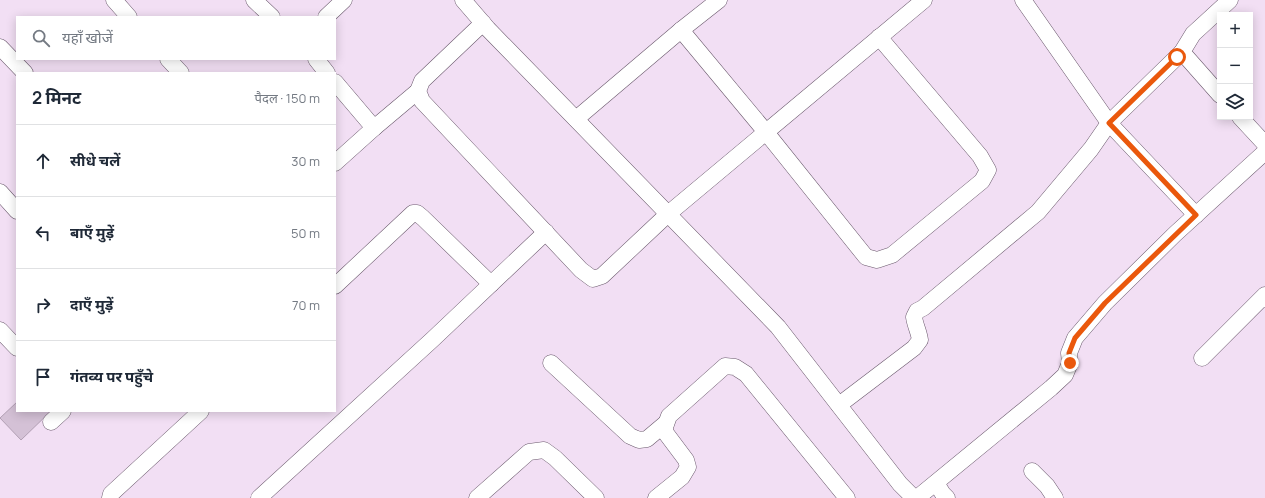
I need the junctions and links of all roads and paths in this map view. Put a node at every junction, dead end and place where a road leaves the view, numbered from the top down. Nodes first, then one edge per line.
1 (114, 0) edge
2 (254, 0) edge
3 (344, 0) edge
4 (463, 0) edge
5 (719, 0) edge
6 (924, 0) edge
7 (1023, 0) edge
8 (1230, 0) edge
9 (128, 16) edge
10 (271, 16) edge
11 (327, 16) edge
12 (483, 23) junction
13 (681, 30) junction
14 (879, 37) junction
15 (0, 47) edge
16 (1182, 52) junction
17 (169, 60) edge
18 (317, 60) edge
19 (24, 72) edge
20 (180, 72) edge
21 (326, 72) edge
22 (336, 83) edge
23 (418, 91) junction
24 (1217, 93) edge
25 (576, 119) junction
26 (1243, 120) edge
27 (1109, 123) junction
28 (374, 128) junction
29 (765, 131) junction
30 (1265, 144) edge
31 (1265, 152) edge
32 (336, 162) edge
33 (0, 192) edge
34 (16, 210) edge
35 (668, 214) junction
36 (1196, 215) junction
37 (546, 232) junction
38 (491, 284) junction
39 (336, 285) edge
40 (1265, 295) edge
41 (0, 330) edge
42 (16, 347) edge
43 (1202, 358) dead end
44 (551, 363) dead end
45 (839, 405) junction
46 (62, 412) edge
47 (200, 412) edge
48 (51, 422) dead end
49 (666, 423) junction
50 (1032, 471) dead end
51 (936, 483) junction
52 (110, 498) edge
53 (259, 498) edge
54 (476, 498) edge
55 (596, 498) edge
56 (656, 498) edge
57 (847, 498) edge
58 (915, 498) edge
59 (947, 498) edge
60 (1055, 498) edge

1 - 9 street
2 - 10 street
3 - 11 street
4 - 12 street
5 - 13 street
6 - 14 street
7 - 27 street
8 - 16 street
12 - 23 street
12 - 25 street
13 - 25 street
13 - 29 street
14 - 29 street
14 - 29 street
15 - 19 street
16 - 24 street
16 - 27 street
17 - 20 street
18 - 21 street
22 - 28 street
23 - 28 street
23 - 37 street
25 - 35 street
26 - 30 street
27 - 36 street
27 - 45 street
28 - 32 street
29 - 35 street
31 - 36 street
33 - 34 street
35 - 37 street
35 - 45 street
36 - 51 street
37 - 38 street
38 - 39 street
38 - 53 street
40 - 43 street
41 - 42 street
44 - 49 street
45 - 58 street
46 - 48 street
47 - 52 street
49 - 56 street
49 - 57 street
50 - 60 street
51 - 58 street
51 - 59 street
54 - 55 street

